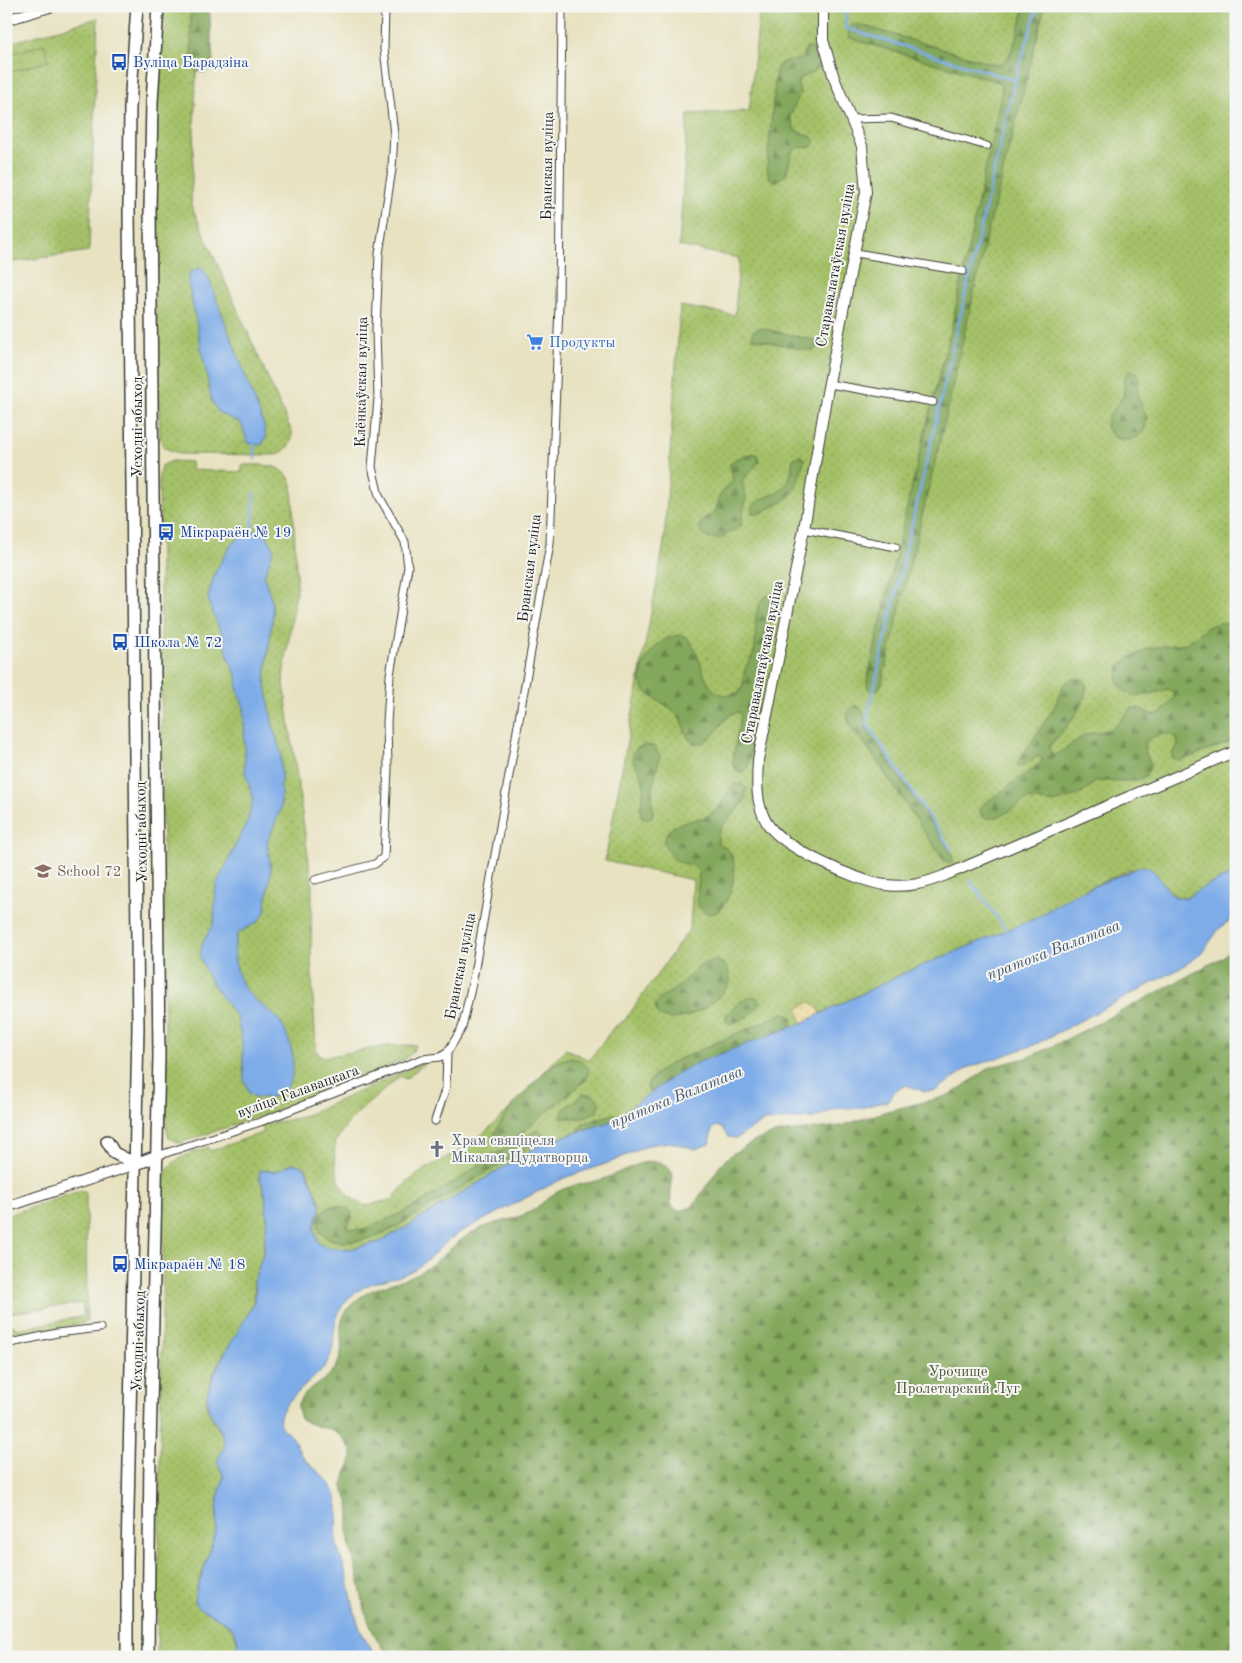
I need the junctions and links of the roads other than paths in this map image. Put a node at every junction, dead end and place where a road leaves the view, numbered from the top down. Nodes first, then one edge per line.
1 (53, 6) edge
2 (137, 6) edge
3 (158, 6) edge
4 (385, 6) edge
5 (562, 6) edge
6 (823, 6) edge
7 (6, 20) edge
8 (852, 119) junction
9 (987, 146) dead end
10 (856, 253) junction
11 (963, 271) dead end
12 (829, 384) junction
13 (933, 402) dead end
14 (804, 529) junction
15 (896, 547) dead end
16 (1236, 751) edge
17 (315, 880) dead end
18 (448, 1053) junction
19 (435, 1122) dead end
20 (107, 1141) dead end
21 (157, 1156) junction
22 (136, 1164) junction
23 (6, 1207) edge
24 (100, 1328) dead end
25 (6, 1344) edge
26 (127, 1657) edge
27 (148, 1657) edge

1 - 7 street
2 - 22 main road, Усходні абыход
3 - 21 main road, Усходні абыход
4 - 17 street, Клёнкаўская вуліца
5 - 18 street, Бранская вуліца
6 - 8 street, Старавалатаўская вуліца
8 - 9 street
8 - 10 street, Старавалатаўская вуліца
10 - 11 street
10 - 12 street, Старавалатаўская вуліца
12 - 13 street
12 - 14 street, Старавалатаўская вуліца
14 - 15 street
14 - 16 street, Старавалатаўская вуліца
18 - 19 street, Бранская вуліца
18 - 21 street, вуліца Галавацкага
20 - 22 main road
21 - 22 main road
21 - 27 main road, Усходні абыход
22 - 23 street
22 - 26 main road, Усходні абыход
24 - 25 street

